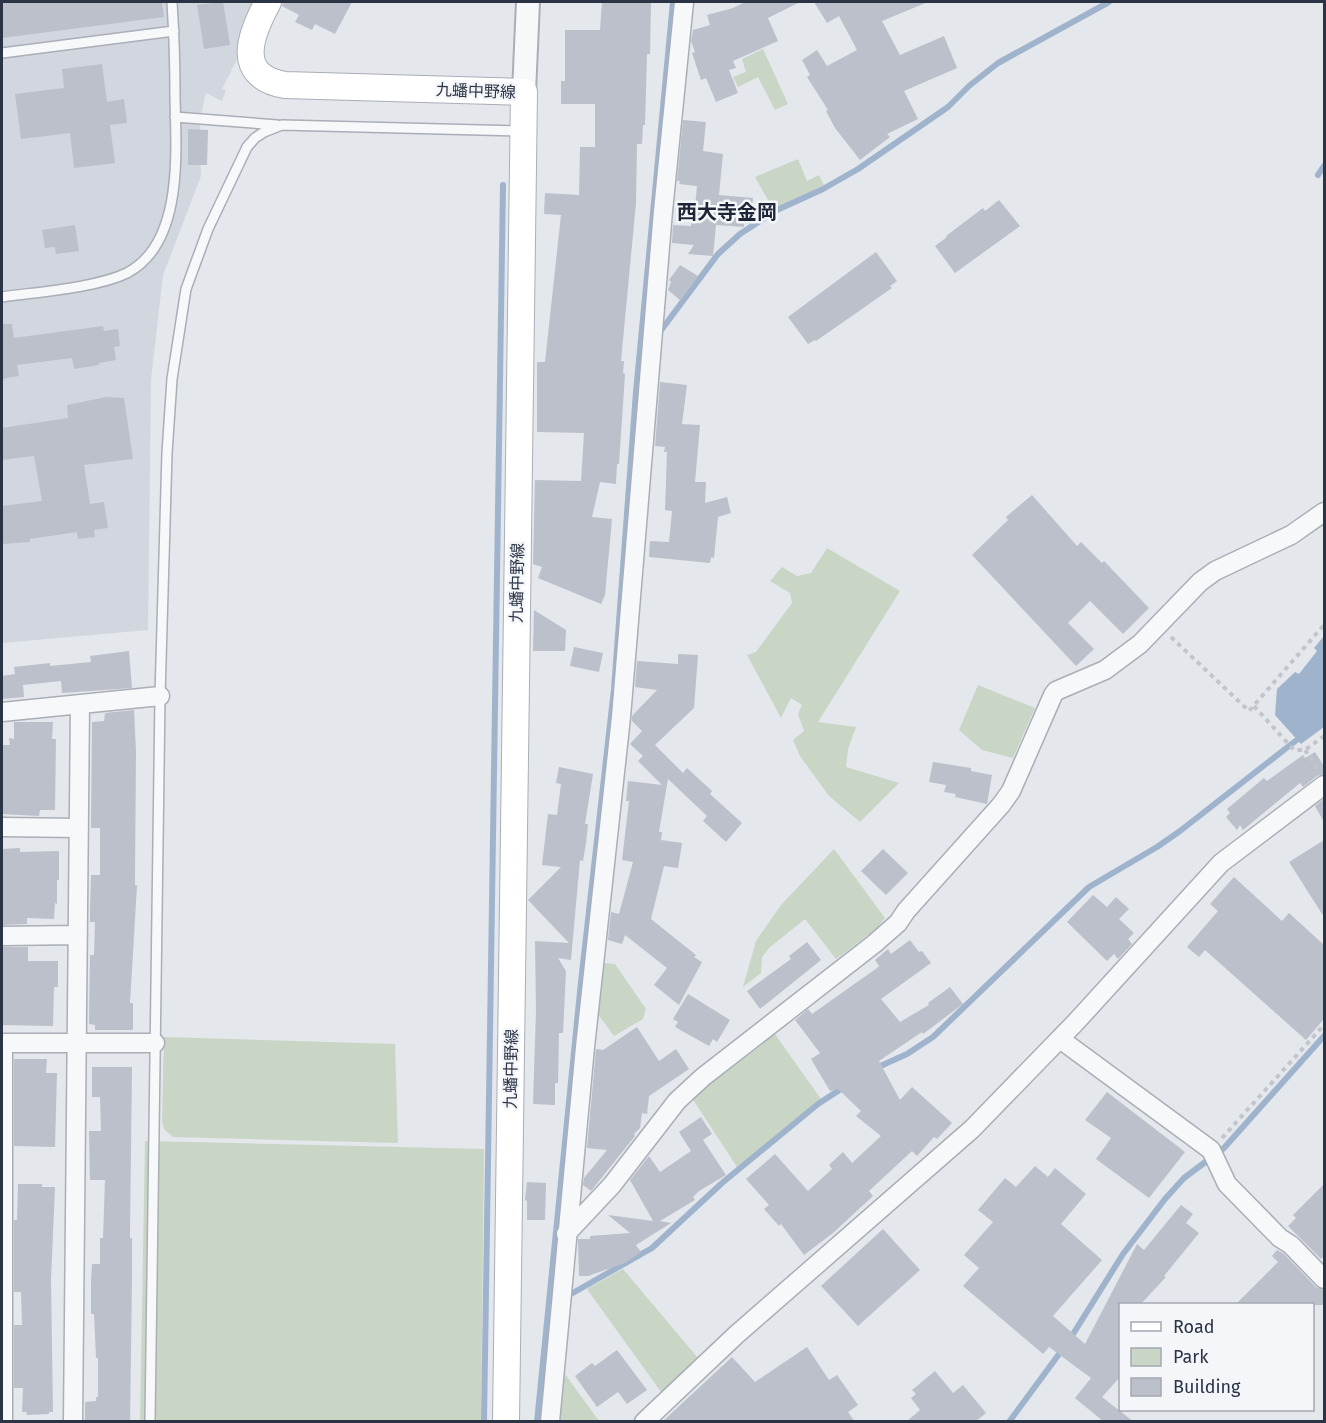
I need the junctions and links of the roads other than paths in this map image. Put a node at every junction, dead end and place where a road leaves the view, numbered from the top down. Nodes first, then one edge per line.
1 (172, 2) edge
2 (268, 2) edge
3 (528, 2) edge
4 (684, 2) edge
5 (174, 31) junction
6 (2, 53) edge
7 (524, 92) junction
8 (176, 117) junction
9 (282, 125) junction
10 (524, 131) junction
11 (2, 297) edge
12 (1324, 512) edge
13 (160, 696) junction
14 (80, 704) junction
15 (2, 712) edge
16 (1324, 785) edge
17 (2, 827) edge
18 (79, 828) junction
19 (78, 935) junction
20 (2, 936) edge
21 (1060, 1039) junction
22 (2, 1043) edge
23 (154, 1043) junction
24 (77, 1044) junction
25 (566, 1234) junction
26 (1324, 1279) edge
27 (3, 1422) edge
28 (73, 1422) edge
29 (150, 1422) edge
30 (506, 1422) edge
31 (550, 1422) edge
32 (644, 1422) edge

1 - 5 lane
2 - 7 main road, 九蟠中野線
3 - 7 street
4 - 25 street
5 - 6 lane
5 - 8 lane
7 - 10 main road, 九蟠中野線
8 - 9 lane
8 - 11 lane
9 - 10 lane
9 - 13 lane
10 - 30 main road, 九蟠中野線
12 - 25 street
13 - 14 street
13 - 23 lane
14 - 15 street
14 - 18 street
16 - 21 street
17 - 18 street
18 - 19 street
19 - 20 street
19 - 24 street
21 - 26 street
21 - 32 street
22 - 24 street
22 - 27 street
23 - 24 street
23 - 29 lane
24 - 28 street
25 - 31 street

